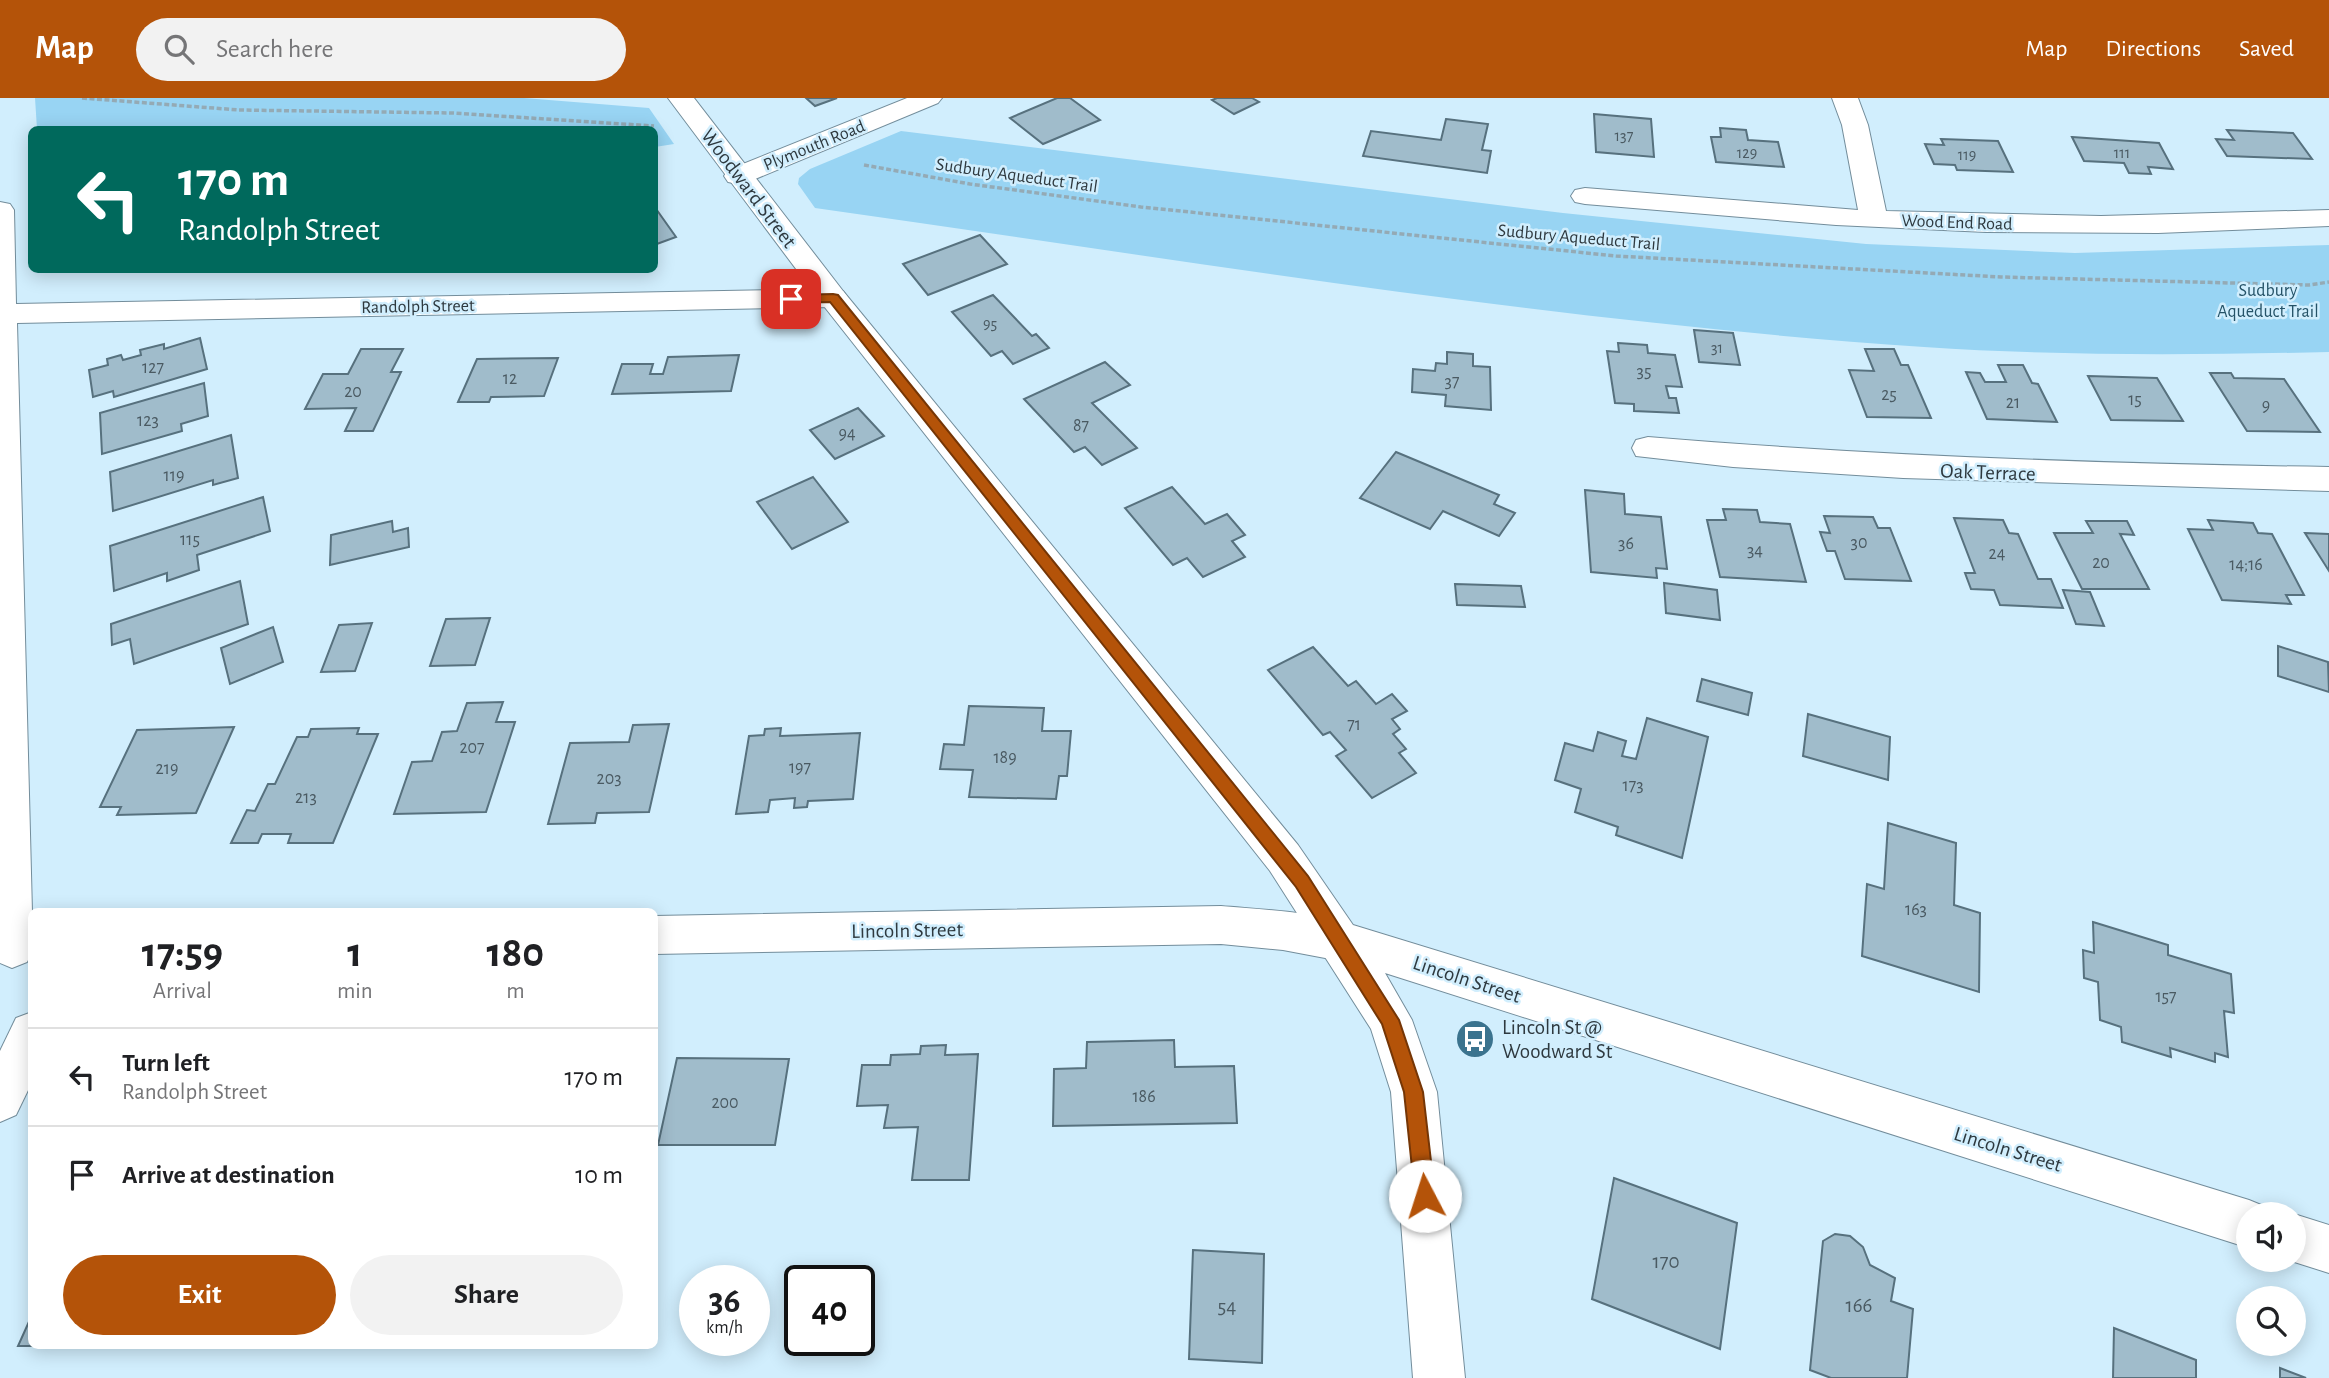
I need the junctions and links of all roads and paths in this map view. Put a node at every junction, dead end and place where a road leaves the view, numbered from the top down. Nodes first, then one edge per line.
1 (82, 98) edge
2 (681, 98) edge
3 (929, 98) edge
4 (1844, 98) edge
5 (651, 126) edge
6 (658, 127) edge
7 (710, 137) junction
8 (860, 164) dead end
9 (738, 176) junction
10 (1585, 196) dead end
11 (0, 210) edge
12 (2329, 218) edge
13 (1874, 219) junction
14 (2329, 282) edge
15 (833, 298) junction
16 (2, 314) junction
17 (1648, 449) dead end
18 (2329, 479) edge
19 (658, 935) edge
20 (1341, 941) junction
21 (14, 948) edge
22 (28, 1041) edge
23 (0, 1099) edge
24 (2236, 1220) edge
25 (2306, 1242) edge
26 (2329, 1249) edge
27 (1439, 1378) edge

1 - 5 path
2 - 7 street, Woodward Street
3 - 9 street, Plymouth Road
4 - 13 street
6 - 7 path
7 - 9 street, Woodward Street
8 - 14 path, Sudbury Aqueduct Trail
9 - 15 street, Woodward Street
10 - 13 street, Wood End Road
11 - 16 street
12 - 13 street, Wood End Road
15 - 16 street, Randolph Street
15 - 20 street, Woodward Street
16 - 21 street
17 - 18 street, Oak Terrace
19 - 20 street, Lincoln Street
20 - 24 street, Lincoln Street
20 - 27 street, Woodward Street
22 - 23 street
25 - 26 street

